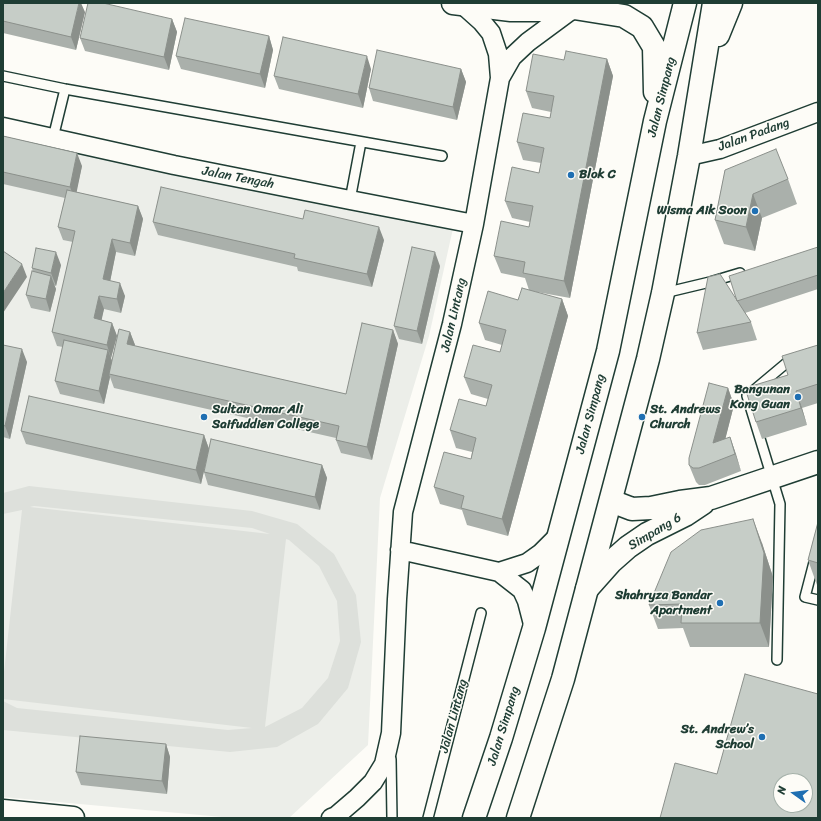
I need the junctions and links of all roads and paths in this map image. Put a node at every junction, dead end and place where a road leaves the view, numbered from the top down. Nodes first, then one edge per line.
1 (685, 3) edge
2 (714, 3) edge
3 (730, 3) edge
4 (458, 4) edge
5 (581, 5) edge
6 (3, 76) edge
7 (500, 78) junction
8 (701, 86) junction
9 (64, 90) junction
10 (818, 112) edge
11 (655, 122) junction
12 (3, 127) edge
13 (53, 138) junction
14 (361, 142) junction
15 (442, 156) dead end
16 (690, 156) junction
17 (350, 200) junction
18 (474, 224) junction
19 (746, 271) edge
20 (663, 293) junction
21 (804, 356) edge
22 (818, 462) edge
23 (773, 477) junction
24 (711, 498) junction
25 (611, 501) junction
26 (559, 535) junction
27 (818, 547) edge
28 (400, 550) junction
29 (499, 572) junction
30 (587, 589) junction
31 (818, 600) edge
32 (481, 613) dead end
33 (534, 628) junction
34 (777, 660) dead end
35 (391, 734) junction
36 (3, 811) edge
37 (73, 818) edge
38 (331, 818) edge
39 (392, 818) edge
40 (428, 818) edge
41 (474, 818) edge
42 (518, 818) edge

1 - 11 main road, Jalan Simpang
2 - 8 main road
3 - 8 main road
4 - 5 main road
4 - 7 street, Jalan Lintang
5 - 7 street, Jalan Lintang
5 - 11 main road
6 - 9 lane
7 - 18 street, Jalan Lintang
8 - 16 main road
9 - 13 lane
9 - 14 lane
10 - 16 street, Jalan Padang
11 - 26 main road, Jalan Simpang
12 - 13 street, Jalan Tengah
13 - 17 street, Jalan Tengah
14 - 15 lane
14 - 17 lane
16 - 20 main road
17 - 18 street, Jalan Tengah
18 - 28 street, Jalan Lintang
19 - 20 lane
20 - 25 main road
21 - 23 lane
22 - 23 main road, Simpang 6
23 - 24 main road, Simpang 6
23 - 34 lane
24 - 25 main road, Simpang 6
24 - 30 main road, Simpang 6
25 - 30 main road
26 - 29 street
26 - 33 main road, Jalan Simpang
27 - 31 lane
28 - 29 street
28 - 35 street, Jalan Lintang
29 - 33 street
30 - 42 main road
32 - 40 lane, Jalan Lintang
33 - 41 main road, Jalan Simpang
35 - 38 street, Jalan Lintang
35 - 39 lane, Jalan Lintang
36 - 37 main road

